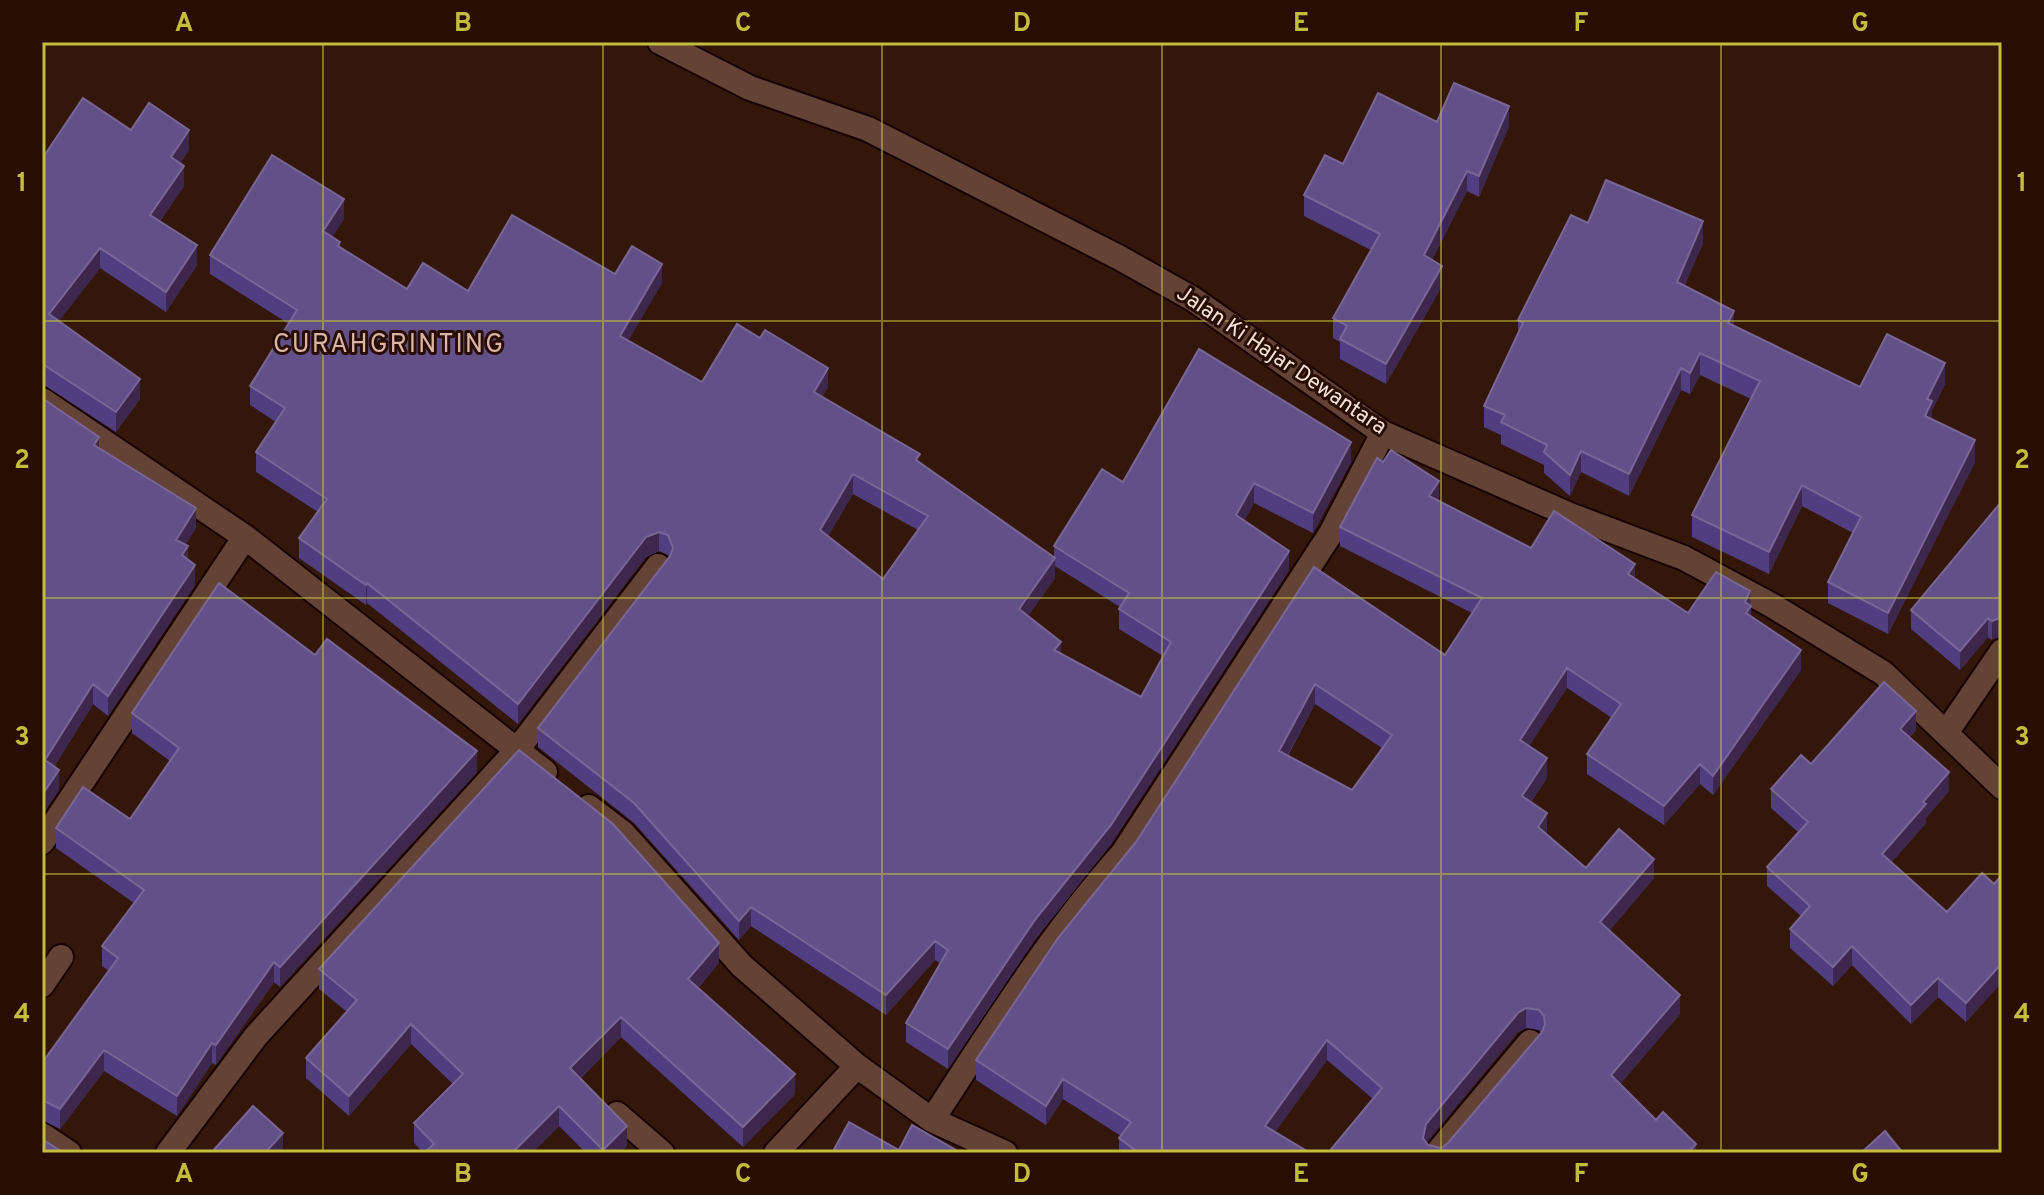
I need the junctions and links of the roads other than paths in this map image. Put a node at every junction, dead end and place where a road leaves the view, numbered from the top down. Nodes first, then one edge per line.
1 (660, 42) edge
2 (42, 400) edge
3 (1383, 433) junction
4 (245, 537) junction
5 (658, 566) edge
6 (2002, 651) edge
7 (1946, 733) junction
8 (517, 750) junction
9 (2002, 787) edge
10 (42, 842) edge
11 (61, 957) dead end
12 (42, 985) edge
13 (1530, 1042) edge
14 (857, 1066) junction
15 (617, 1114) edge
16 (932, 1120) junction
17 (42, 1135) edge
18 (69, 1153) edge
19 (168, 1153) edge
20 (662, 1153) edge
21 (776, 1153) edge
22 (1005, 1153) edge
23 (1437, 1153) edge

1 - 3 street, Jalan Ki Hajar Dewantara
2 - 4 street
3 - 7 street, Jalan Ki Hajar Dewantara
3 - 16 street
4 - 8 street
4 - 10 street
5 - 8 street
6 - 7 street
7 - 9 street, Jalan Ki Hajar Dewantara
8 - 14 street
8 - 19 street
11 - 12 street
13 - 23 street
14 - 16 street
14 - 21 street
15 - 20 street
16 - 22 street
17 - 18 street

